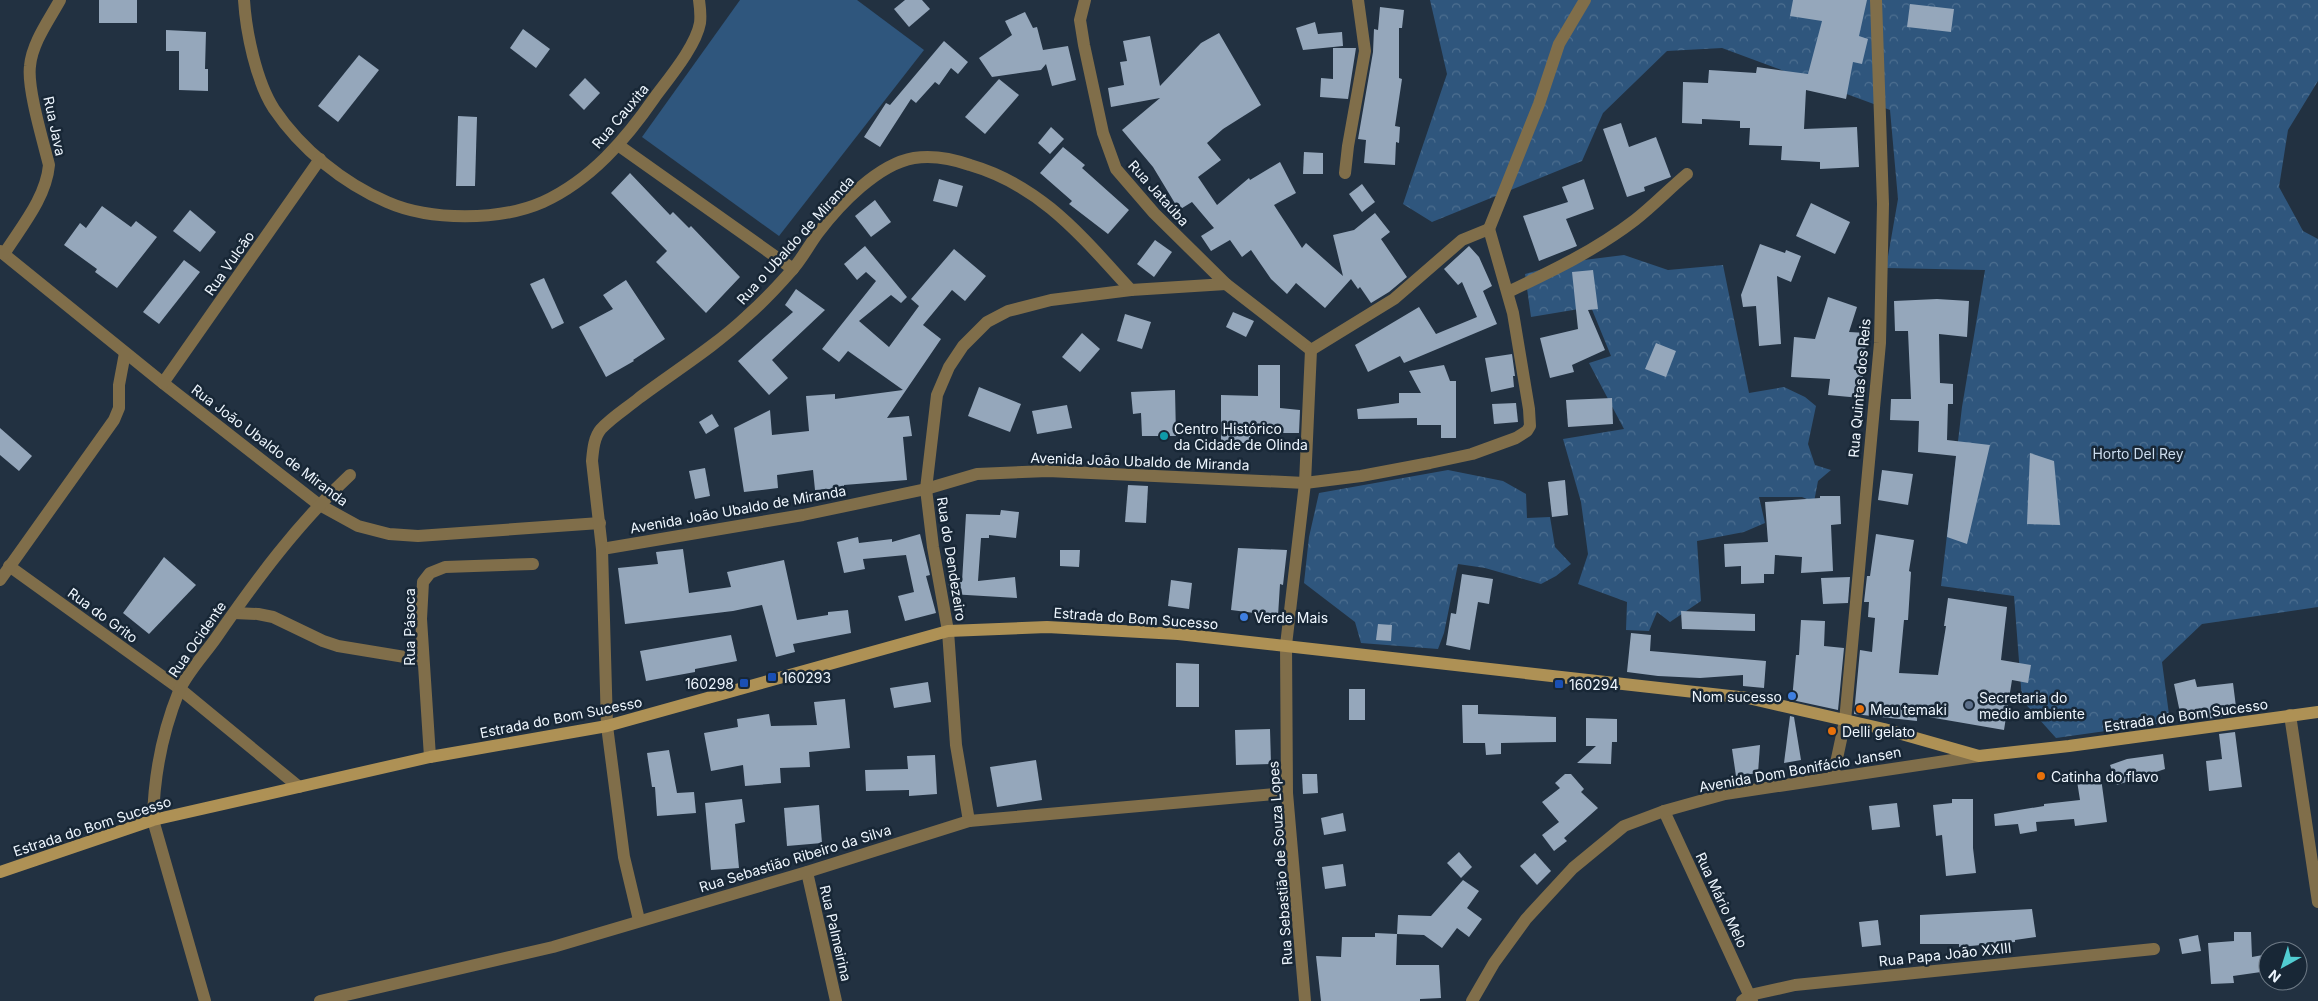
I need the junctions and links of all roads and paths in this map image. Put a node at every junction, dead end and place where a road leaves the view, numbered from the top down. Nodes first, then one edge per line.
1 (60, 0) edge
2 (244, 0) edge
3 (699, 0) edge
4 (1085, 0) edge
5 (1358, 0) edge
6 (1585, 0) edge
7 (1876, 0) edge
8 (618, 145) junction
9 (320, 159) junction
10 (1345, 173) dead end
11 (1687, 174) dead end
12 (1490, 229) junction
13 (2, 252) edge
14 (793, 269) junction
15 (1226, 284) junction
16 (1131, 290) junction
17 (1508, 292) junction
18 (1311, 350) junction
19 (125, 353) junction
20 (163, 383) junction
21 (350, 475) dead end
22 (1305, 483) junction
23 (926, 489) junction
24 (318, 504) junction
25 (600, 523) junction
26 (602, 549) junction
27 (533, 564) dead end
28 (9, 566) junction
29 (0, 580) edge
30 (234, 613) junction
31 (948, 631) junction
32 (1286, 645) junction
33 (423, 660) junction
34 (180, 689) junction
35 (2318, 712) edge
36 (2290, 715) junction
37 (1844, 721) junction
38 (607, 726) junction
39 (1979, 756) junction
40 (430, 757) junction
41 (1833, 777) junction
42 (299, 787) junction
43 (1287, 793) junction
44 (1664, 811) junction
45 (153, 820) junction
46 (969, 821) junction
47 (0, 872) edge
48 (807, 872) junction
49 (2318, 902) edge
50 (639, 920) junction
51 (2154, 949) dead end
52 (1748, 999) edge
53 (205, 1001) edge
54 (320, 1001) edge
55 (836, 1001) edge
56 (1305, 1001) edge
57 (1472, 1001) edge

1 - 13 street, Rua Java
2 - 9 street, Rua Cauxita
3 - 8 street, Rua Cauxita
4 - 15 street, Rua Jataúba
5 - 10 street
6 - 12 street
7 - 37 street, Rua Quintas dos Reis
8 - 9 street, Rua Cauxita
8 - 14 street
9 - 20 street, Rua Vulcão
11 - 17 street
12 - 17 street
12 - 18 street
13 - 19 street, Rua João Ubaldo de Miranda
14 - 16 street, Rua o Ubaldo de Miranda
14 - 25 street, Rua o Ubaldo de Miranda
15 - 16 street, Rua do Dendezeiro
15 - 18 street, Rua Jataúba
16 - 23 street, Rua do Dendezeiro
17 - 22 street, Avenida João Ubaldo de Miranda
18 - 22 street, Rua Sebastião de Souza Lopes
19 - 20 street, Rua João Ubaldo de Miranda
19 - 28 street
20 - 24 street, Rua João Ubaldo de Miranda
21 - 24 street, Rua Ocidente
22 - 23 street, Avenida João Ubaldo de Miranda
22 - 32 street, Rua Sebastião de Souza Lopes
23 - 26 street, Avenida João Ubaldo de Miranda
23 - 31 street, Rua do Dendezeiro
24 - 25 street, Rua João Ubaldo de Miranda
24 - 30 street, Rua Ocidente
25 - 26 street, Rua o Ubaldo de Miranda
26 - 38 street, Rua o Ubaldo de Miranda
27 - 33 street, Rua Pásoca
28 - 29 street
28 - 34 street, Rua do Grito
30 - 33 street
30 - 34 street, Rua Ocidente
31 - 32 street, Estrada do Bom Sucesso
31 - 38 street, Estrada do Bom Sucesso
31 - 46 street, Rua do Dendezeiro
32 - 37 street, Estrada do Bom Sucesso
32 - 43 street, Rua Sebastião de Souza Lopes
33 - 40 street, Rua Pásoca
34 - 42 street, Rua do Grito
34 - 45 street, Rua Ocidente
35 - 36 street, Estrada do Bom Sucesso
36 - 39 street, Estrada do Bom Sucesso
36 - 49 street
37 - 39 street, Estrada do Bom Sucesso
37 - 41 street, Rua Quintas dos Reis
38 - 40 street, Estrada do Bom Sucesso
38 - 50 street, Rua o Ubaldo de Miranda
39 - 41 street, Avenida Dom Bonifácio Jansen
40 - 42 street, Estrada do Bom Sucesso
41 - 44 street, Avenida Dom Bonifácio Jansen
42 - 45 street, Estrada do Bom Sucesso
43 - 46 street, Rua Sebastião Ribeiro da Silva
43 - 56 street, Rua Sebastião de Souza Lopes
44 - 52 street, Rua Mário Melo
44 - 57 street, Avenida Dom Bonifácio Jansen
45 - 47 street, Estrada do Bom Sucesso
45 - 53 street, Rua Ocidente
46 - 48 street, Rua Sebastião Ribeiro da Silva
48 - 50 street, Rua Sebastião Ribeiro da Silva
48 - 55 street, Rua Palmeirina
50 - 54 street, Rua Sebastião Ribeiro da Silva
51 - 52 street, Rua Papa João XXIII

